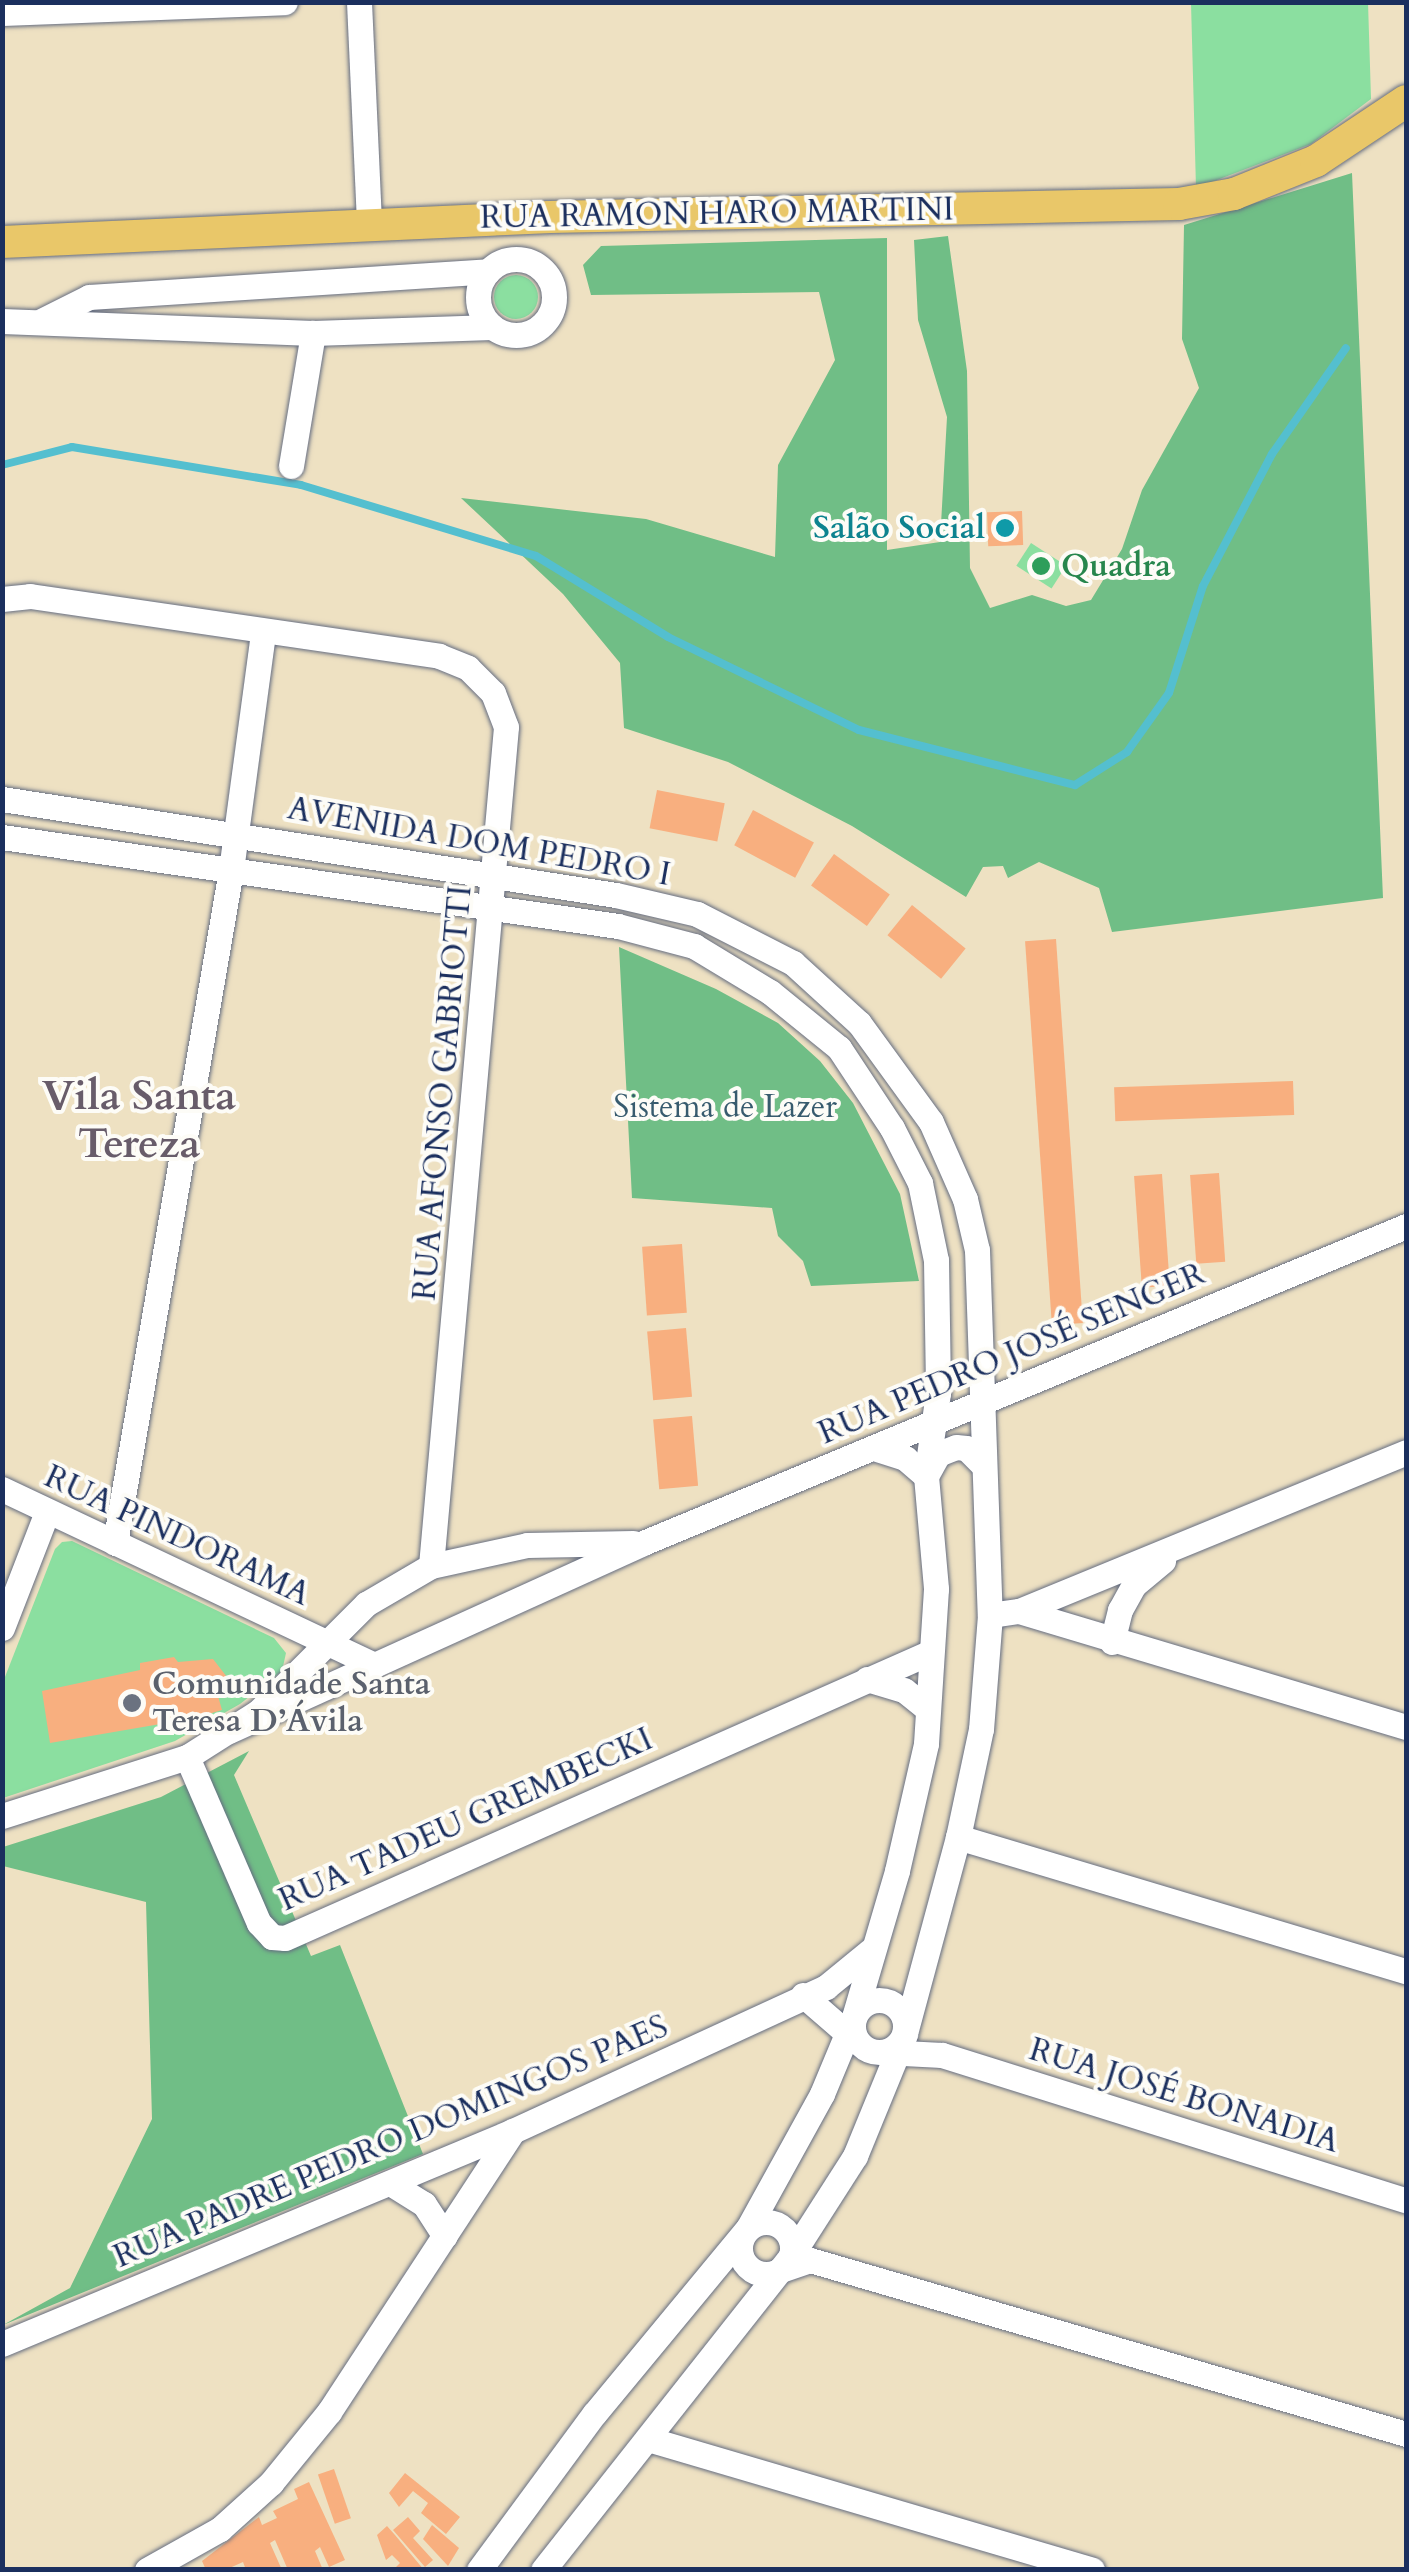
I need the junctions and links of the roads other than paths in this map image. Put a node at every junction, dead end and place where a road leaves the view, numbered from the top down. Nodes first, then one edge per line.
1 (285, 2) edge
2 (360, 2) edge
3 (2, 13) edge
4 (1406, 101) edge
5 (369, 223) junction
6 (2, 242) edge
7 (488, 271) junction
8 (44, 320) junction
9 (2, 321) edge
10 (492, 327) junction
11 (313, 333) junction
12 (291, 466) dead end
13 (2, 599) edge
14 (263, 632) junction
15 (2, 799) edge
16 (237, 834) junction
17 (2, 837) edge
18 (231, 870) junction
19 (495, 876) junction
20 (494, 909) junction
21 (1406, 1226) edge
22 (984, 1402) junction
23 (933, 1424) junction
24 (874, 1448) junction
25 (1406, 1452) edge
26 (984, 1466) junction
27 (926, 1476) junction
28 (2, 1489) edge
29 (47, 1512) junction
30 (1201, 1538) junction
31 (115, 1542) junction
32 (643, 1542) junction
33 (527, 1544) junction
34 (431, 1566) junction
35 (530, 1594) junction
36 (1019, 1611) junction
37 (990, 1614) junction
38 (349, 1618) junction
39 (2, 1628) edge
40 (324, 1642) junction
41 (1112, 1642) junction
42 (931, 1652) junction
43 (367, 1662) junction
44 (867, 1679) junction
45 (926, 1708) junction
46 (1406, 1726) edge
47 (229, 1731) junction
48 (188, 1757) junction
49 (2, 1816) edge
50 (958, 1837) junction
51 (876, 1946) junction
52 (1406, 1972) edge
53 (803, 1996) junction
54 (858, 2018) junction
55 (899, 2033) junction
56 (942, 2055) junction
57 (513, 2131) junction
58 (390, 2183) junction
59 (1406, 2200) edge
60 (744, 2233) junction
61 (445, 2236) junction
62 (790, 2256) junction
63 (2, 2344) edge
64 (1406, 2434) edge
65 (648, 2439) junction
66 (148, 2570) edge
67 (478, 2570) edge
68 (543, 2570) edge
69 (1092, 2570) edge

1 - 3 street
2 - 5 street
4 - 5 main road, RUA RAMON HARO MARTINI
5 - 6 main road, RUA RAMON HARO MARTINI
7 - 8 street
7 - 10 street
7 - 10 street
8 - 9 street
8 - 11 street
10 - 11 street
11 - 12 street
13 - 14 street, RUA AFONSO GABRIOTTI
14 - 16 street
14 - 19 street, RUA AFONSO GABRIOTTI
15 - 16 street, AVENIDA DOM PEDRO I
16 - 18 street
16 - 19 street, AVENIDA DOM PEDRO I
17 - 18 street, AVENIDA DOM PEDRO I
18 - 20 street, AVENIDA DOM PEDRO I
18 - 31 street
19 - 20 street, RUA AFONSO GABRIOTTI
19 - 22 street, AVENIDA DOM PEDRO I
20 - 23 street, AVENIDA DOM PEDRO I
20 - 34 street, RUA AFONSO GABRIOTTI
21 - 22 street, RUA PEDRO JOSÉ SENGER
22 - 23 street, RUA PEDRO JOSÉ SENGER
22 - 26 street, AVENIDA DOM PEDRO I
23 - 24 street, RUA PEDRO JOSÉ SENGER
23 - 27 street, AVENIDA DOM PEDRO I
24 - 27 street
24 - 32 street, RUA PEDRO JOSÉ SENGER
25 - 30 street
26 - 27 street
26 - 37 street, AVENIDA DOM PEDRO I
27 - 42 street, AVENIDA DOM PEDRO I
28 - 29 street, RUA PINDORAMA
29 - 31 street, RUA PINDORAMA
29 - 39 street
30 - 36 street
30 - 41 street
31 - 40 street, RUA PINDORAMA
32 - 33 street, RUA PEDRO JOSÉ SENGER
32 - 35 street, RUA PEDRO JOSÉ SENGER
33 - 34 street, RUA PEDRO JOSÉ SENGER
33 - 35 street
34 - 38 street, RUA PEDRO JOSÉ SENGER
35 - 43 street, RUA PEDRO JOSÉ SENGER
36 - 37 street
36 - 41 street
37 - 50 street, AVENIDA DOM PEDRO I
38 - 40 street, RUA PEDRO JOSÉ SENGER
38 - 43 street
40 - 43 street, RUA PINDORAMA
40 - 47 street, RUA PEDRO JOSÉ SENGER
41 - 46 street
42 - 44 street, RUA TADEU GREMBECKI
42 - 45 street, AVENIDA DOM PEDRO I
43 - 47 street, RUA PEDRO JOSÉ SENGER
44 - 45 street
44 - 48 street, RUA TADEU GREMBECKI
45 - 51 street, AVENIDA DOM PEDRO I
47 - 48 street, RUA PEDRO JOSÉ SENGER
48 - 49 street, RUA PEDRO JOSÉ SENGER
50 - 52 street
50 - 55 street, AVENIDA DOM PEDRO I
51 - 53 street, RUA PADRE PEDRO DOMINGOS PAES
51 - 54 street, AVENIDA DOM PEDRO I
53 - 54 street, RUA PADRE PEDRO DOMINGOS PAES
53 - 54 street
53 - 57 street, RUA PADRE PEDRO DOMINGOS PAES
54 - 55 street
54 - 55 street
54 - 60 street, AVENIDA DOM PEDRO I
55 - 56 street
55 - 56 street, RUA JOSÉ BONADIA
55 - 62 street, AVENIDA DOM PEDRO I
56 - 59 street, RUA JOSÉ BONADIA
57 - 58 street, RUA PADRE PEDRO DOMINGOS PAES
57 - 61 street
58 - 61 street
58 - 63 street, RUA PADRE PEDRO DOMINGOS PAES
60 - 62 street
60 - 62 street
60 - 67 street, AVENIDA DOM PEDRO I
61 - 66 street
62 - 64 street
62 - 65 street, AVENIDA DOM PEDRO I
65 - 68 street, AVENIDA DOM PEDRO I
65 - 69 street

